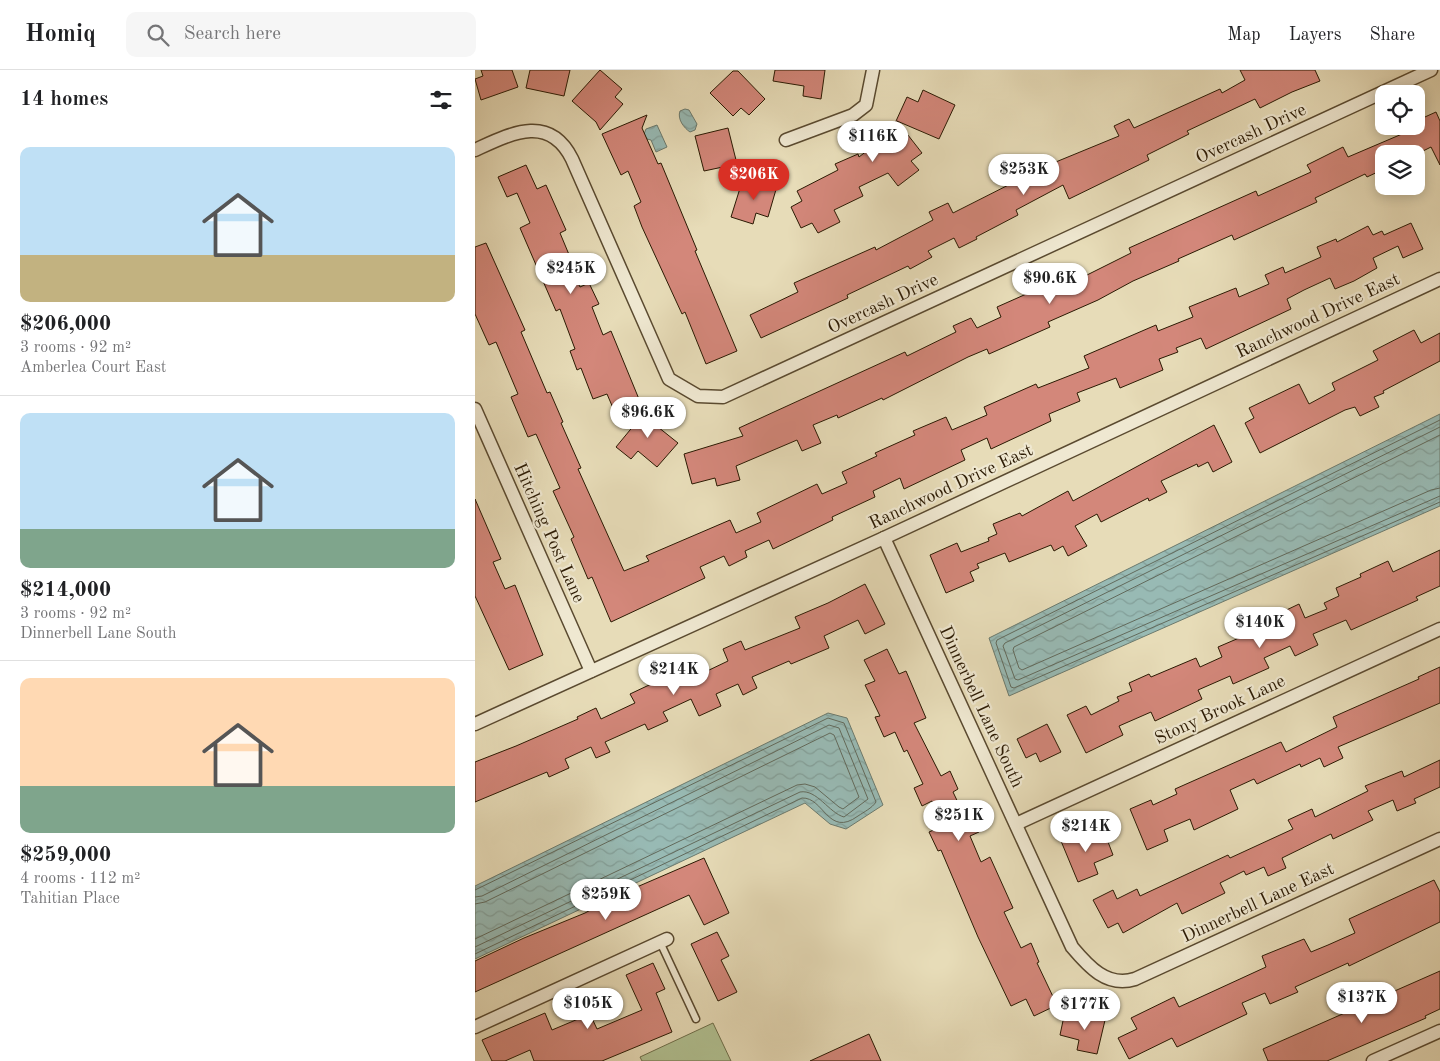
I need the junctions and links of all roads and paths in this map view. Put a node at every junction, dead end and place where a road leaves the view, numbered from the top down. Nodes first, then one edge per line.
1 (873, 70) edge
2 (1431, 70) edge
3 (785, 140) dead end
4 (475, 150) edge
5 (1440, 279) edge
6 (475, 409) edge
7 (884, 538) junction
8 (1440, 629) edge
9 (591, 671) junction
10 (475, 724) edge
11 (1015, 824) junction
12 (1440, 839) edge
13 (664, 941) joint
14 (1090, 969) joint
15 (696, 1019) dead end
16 (475, 1027) edge
17 (1440, 1031) edge
18 (1373, 1061) edge

1 - 3 street
2 - 4 street, Overcash Drive
5 - 7 street, Ranchwood Drive East
6 - 9 street, Hitching Post Lane
7 - 9 street, Ranchwood Drive East
7 - 11 street, Dinnerbell Lane South
8 - 11 street, Stony Brook Lane
9 - 10 street, Ranchwood Drive East
11 - 14 street, Dinnerbell Lane South
12 - 14 street, Dinnerbell Lane East
13 - 15 lane
13 - 16 street
17 - 18 street

